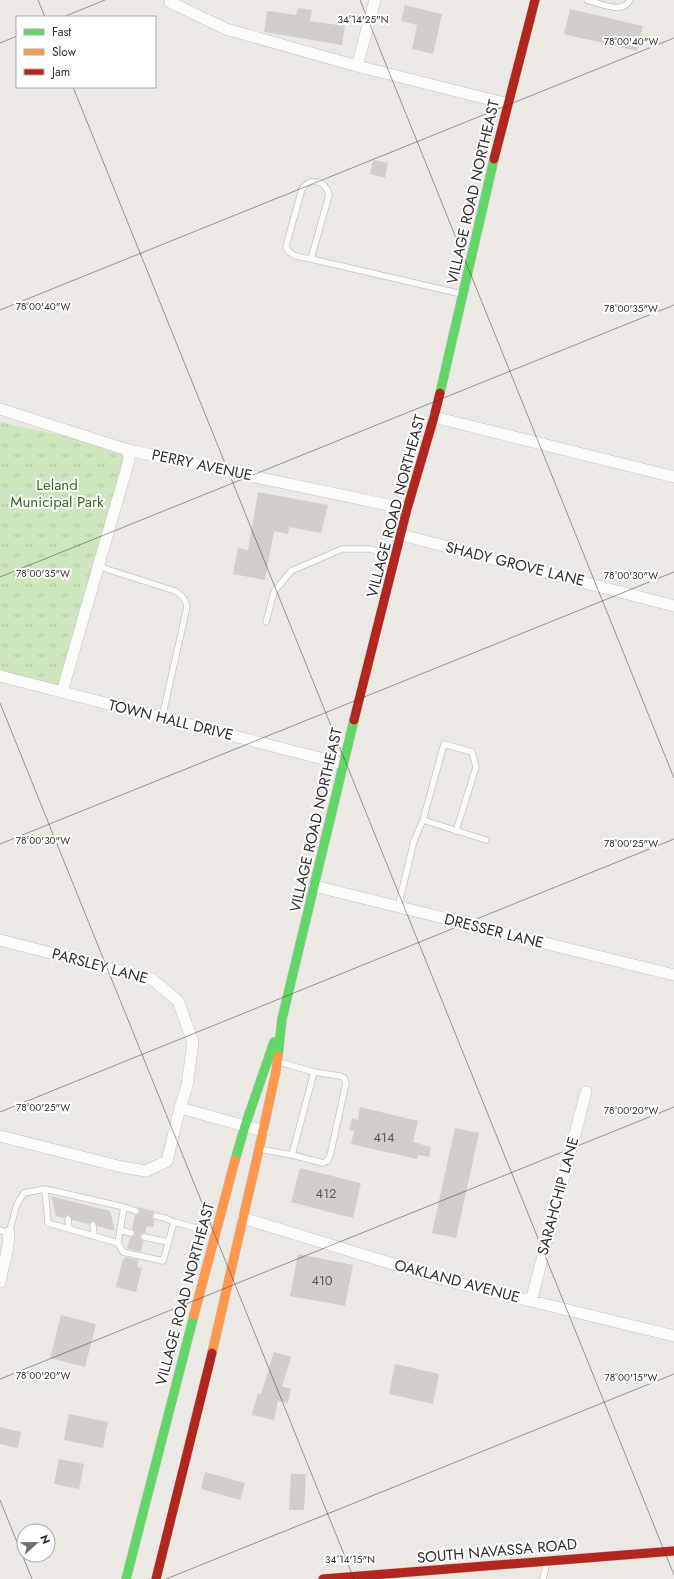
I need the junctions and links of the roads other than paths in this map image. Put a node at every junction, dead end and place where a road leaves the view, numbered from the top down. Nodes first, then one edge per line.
1 (170, 0) edge
2 (375, 0) edge
3 (535, 0) edge
4 (587, 0) edge
5 (630, 0) edge
6 (357, 66) junction
7 (508, 104) junction
8 (311, 259) junction
9 (462, 294) junction
10 (0, 409) edge
11 (434, 417) junction
12 (128, 450) junction
13 (674, 477) edge
14 (407, 509) junction
15 (402, 535) junction
16 (396, 557) junction
17 (97, 566) junction
18 (674, 606) edge
19 (266, 622) dead end
20 (0, 676) edge
21 (62, 692) junction
22 (162, 718) junction
23 (343, 764) junction
24 (423, 820) junction
25 (456, 831) junction
26 (486, 840) dead end
27 (314, 886) junction
28 (398, 907) junction
29 (0, 940) edge
30 (674, 975) edge
31 (282, 1019) junction
32 (277, 1062) junction
33 (314, 1072) junction
34 (586, 1092) dead end
35 (180, 1108) junction
36 (245, 1126) junction
37 (263, 1131) junction
38 (0, 1136) edge
39 (259, 1149) junction
40 (292, 1155) junction
41 (45, 1189) junction
42 (63, 1193) junction
43 (89, 1199) junction
44 (64, 1200) dead end
45 (90, 1206) dead end
46 (124, 1207) junction
47 (136, 1211) dead end
48 (156, 1216) dead end
49 (243, 1218) junction
50 (68, 1219) dead end
51 (174, 1222) junction
52 (92, 1225) dead end
53 (69, 1228) junction
54 (120, 1230) junction
55 (4, 1232) edge
56 (131, 1233) dead end
57 (215, 1234) junction
58 (94, 1236) junction
59 (144, 1237) dead end
60 (168, 1242) junction
61 (118, 1243) junction
62 (0, 1282) edge
63 (531, 1301) junction
64 (674, 1336) edge
65 (674, 1550) edge
66 (547, 1561) junction
67 (126, 1579) edge
68 (156, 1579) edge
69 (323, 1579) edge
70 (542, 1579) edge

1 - 6 street
2 - 6 street
3 - 7 main road, VILLAGE ROAD NORTHEAST
4 - 5 lane
6 - 7 street
7 - 9 main road, VILLAGE ROAD NORTHEAST
8 - 8 lane
8 - 9 lane
9 - 11 main road, VILLAGE ROAD NORTHEAST
10 - 12 street, PERRY AVENUE
11 - 13 street
11 - 14 main road, VILLAGE ROAD NORTHEAST
12 - 14 street, PERRY AVENUE
12 - 17 street
14 - 15 main road, VILLAGE ROAD NORTHEAST
15 - 16 main road, VILLAGE ROAD NORTHEAST
15 - 18 street, SHADY GROVE LANE
16 - 19 lane
16 - 23 main road, VILLAGE ROAD NORTHEAST
17 - 21 street
17 - 22 lane
20 - 21 street, TOWN HALL DRIVE
21 - 22 street, TOWN HALL DRIVE
22 - 23 street, TOWN HALL DRIVE
23 - 27 main road, VILLAGE ROAD NORTHEAST
24 - 25 lane
24 - 25 lane
24 - 28 lane
25 - 26 lane
27 - 28 street, DRESSER LANE
27 - 31 main road, VILLAGE ROAD NORTHEAST
28 - 30 street, DRESSER LANE
29 - 35 street, PARSLEY LANE
31 - 32 main road, VILLAGE ROAD NORTHEAST
31 - 36 main road, VILLAGE ROAD NORTHEAST
32 - 33 lane
32 - 37 main road, VILLAGE ROAD NORTHEAST
33 - 40 lane
33 - 40 lane
34 - 63 street, SARAHCHIP LANE
35 - 36 street
35 - 38 street, PARSLEY LANE
36 - 37 street
36 - 57 main road, VILLAGE ROAD NORTHEAST
37 - 39 main road, VILLAGE ROAD NORTHEAST
39 - 40 lane
39 - 49 main road, VILLAGE ROAD NORTHEAST
41 - 42 lane
41 - 53 lane
41 - 55 lane
42 - 43 lane
42 - 44 lane
43 - 45 lane
43 - 46 lane
46 - 47 lane
46 - 54 lane
48 - 51 lane
49 - 63 street, OAKLAND AVENUE
49 - 68 main road, VILLAGE ROAD NORTHEAST
50 - 53 lane
51 - 57 lane
51 - 60 lane
52 - 58 lane
53 - 58 lane
54 - 56 lane
54 - 61 lane
55 - 62 street
57 - 67 main road, VILLAGE ROAD NORTHEAST
58 - 61 lane
59 - 60 lane
60 - 61 lane
63 - 64 street, OAKLAND AVENUE
65 - 66 main road, SOUTH NAVASSA ROAD
66 - 69 main road, SOUTH NAVASSA ROAD
66 - 70 lane

